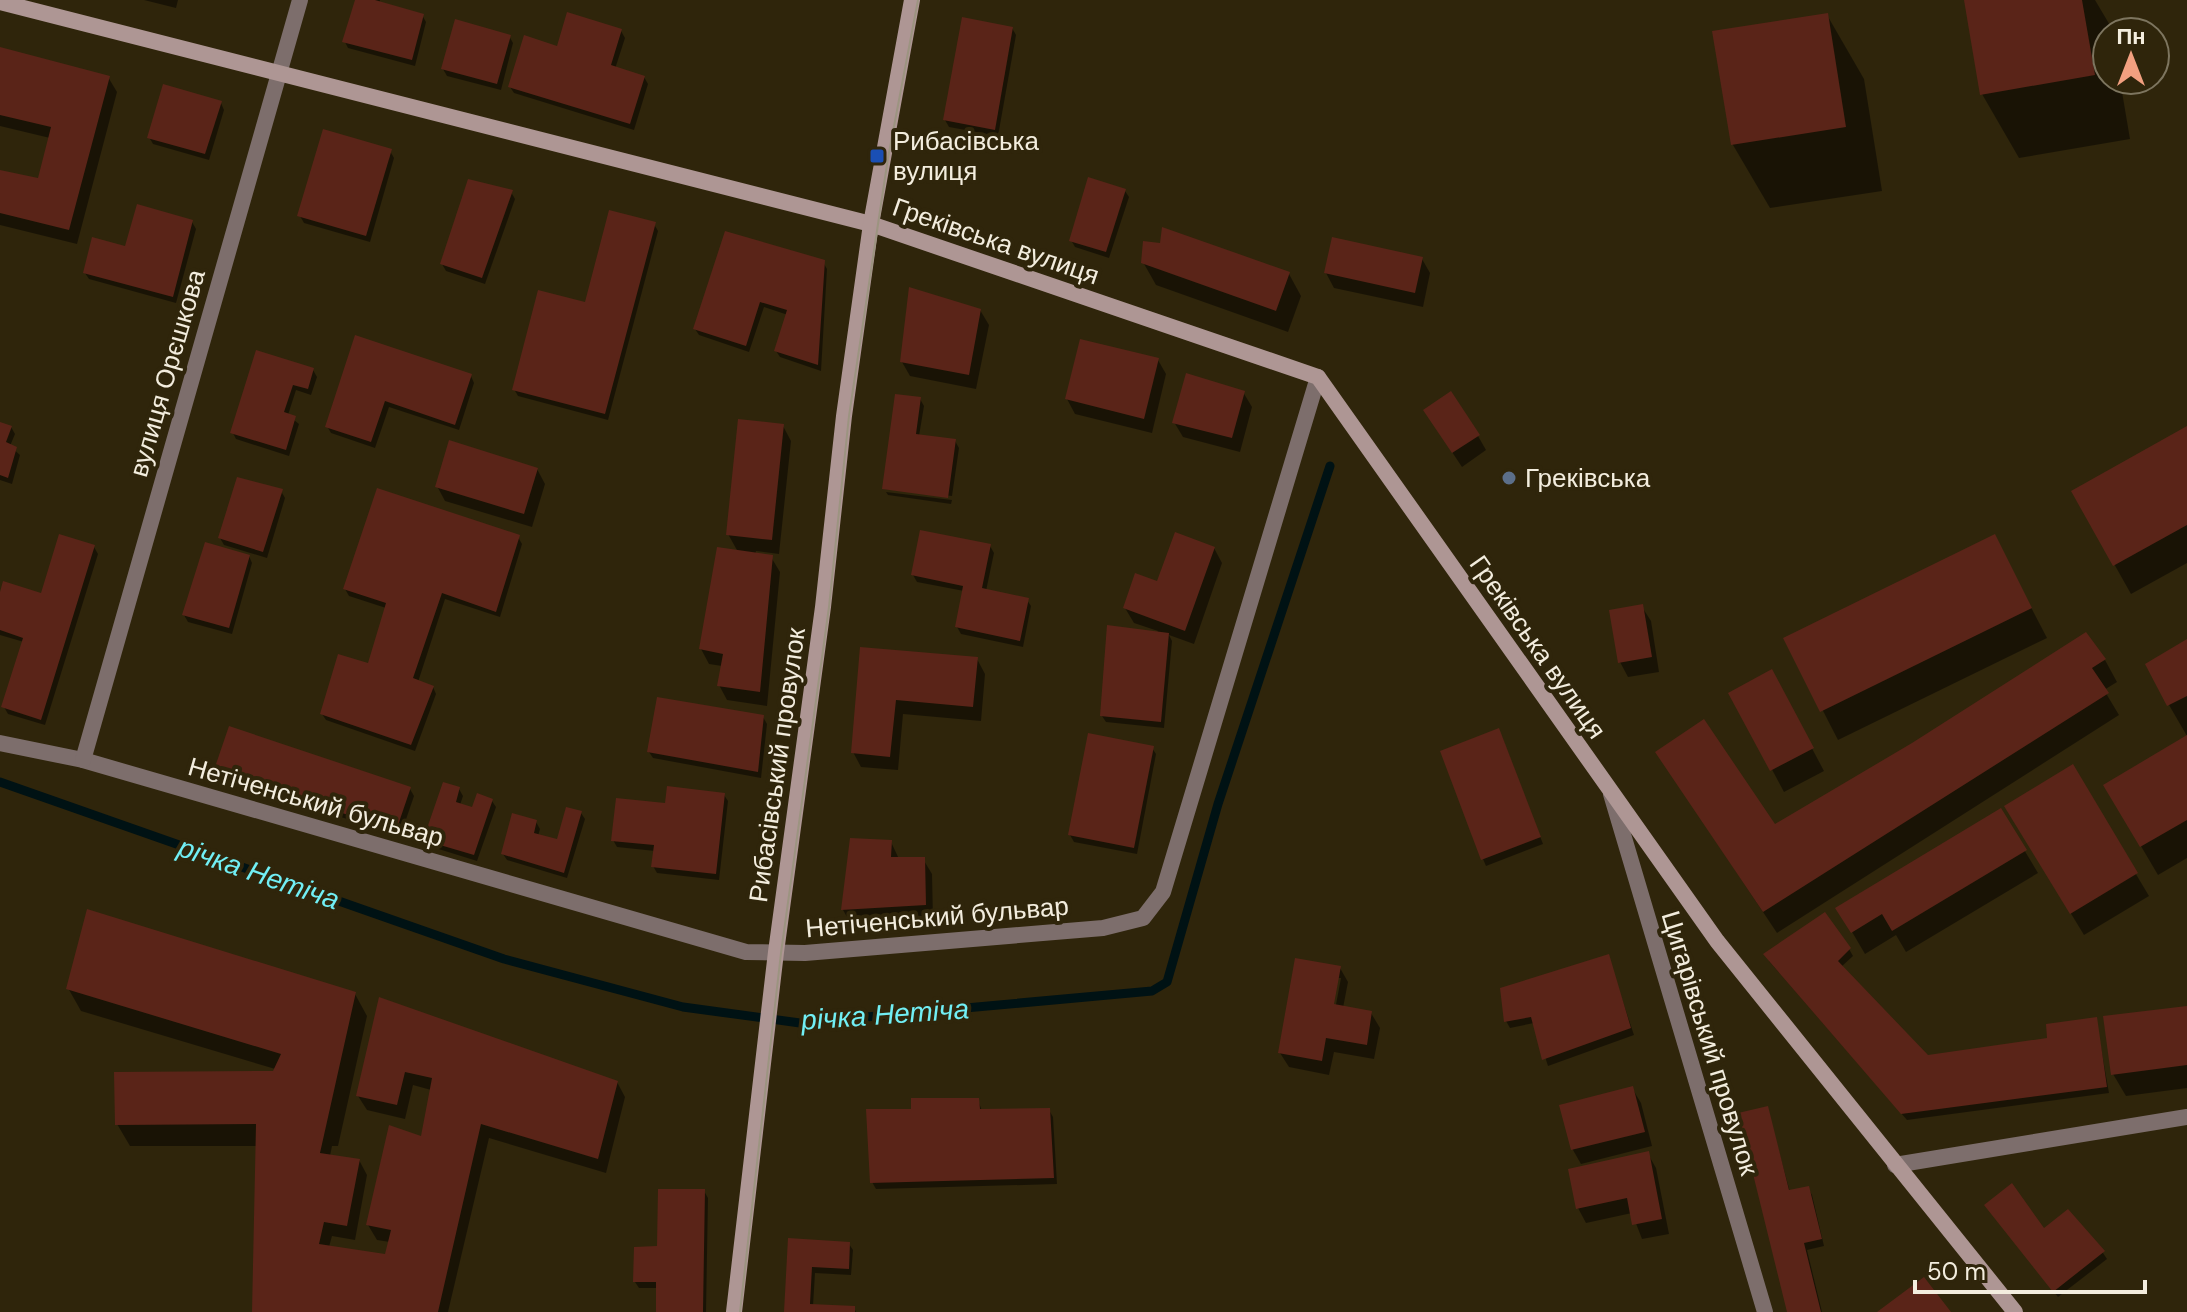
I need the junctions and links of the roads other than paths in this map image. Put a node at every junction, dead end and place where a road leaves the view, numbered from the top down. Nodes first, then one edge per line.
1 (300, 0) edge
2 (912, 0) edge
3 (0, 2) edge
4 (277, 71) junction
5 (871, 224) junction
6 (1318, 377) junction
7 (0, 743) edge
8 (83, 760) junction
9 (1609, 788) junction
10 (776, 952) junction
11 (2187, 1117) edge
12 (1895, 1165) junction
13 (734, 1312) edge
14 (1765, 1312) edge
15 (2015, 1312) edge

1 - 4 street, вулиця Орєшкова
2 - 5 street, Греківська вулиця
3 - 4 street
4 - 5 street, Греківська вулиця
4 - 8 street, вулиця Орєшкова
5 - 6 street, Греківська вулиця
5 - 10 street, Рибасівський провулок
6 - 9 street, Греківська вулиця
6 - 10 street, Нетіченський бульвар
7 - 8 street, Нетіченський бульвар
8 - 10 street, Нетіченський бульвар
9 - 12 street, Греківська вулиця
9 - 14 street, Цигарівський провулок
10 - 13 street, Рибасівський провулок
11 - 12 street
12 - 15 street, Греківська вулиця

